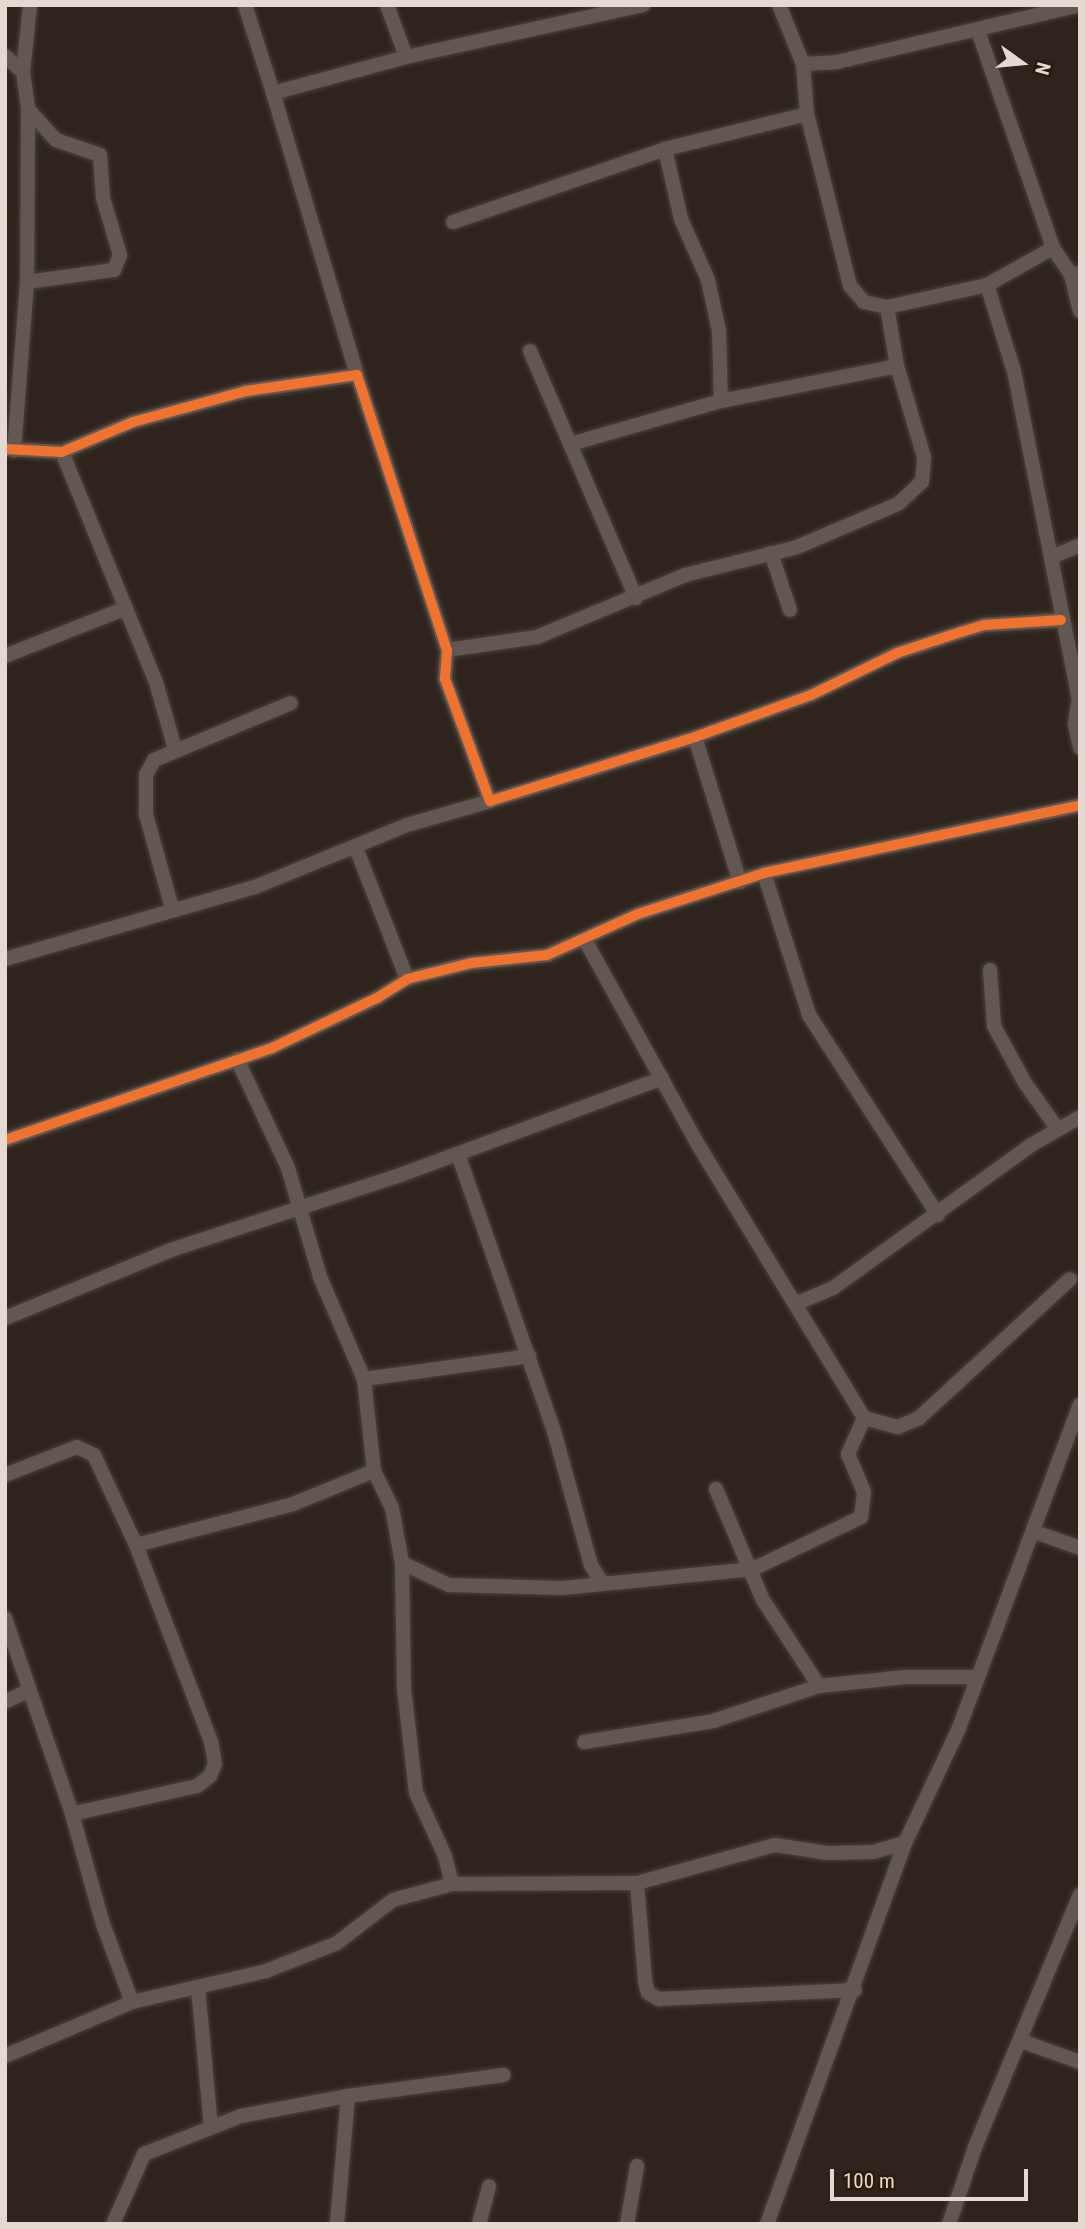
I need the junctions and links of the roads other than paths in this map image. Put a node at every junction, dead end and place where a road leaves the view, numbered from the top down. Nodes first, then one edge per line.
1 (30, 5) edge
2 (244, 5) edge
3 (387, 5) edge
4 (643, 5) edge
5 (779, 5) edge
6 (1080, 5) edge
7 (978, 32) junction
8 (5, 56) edge
9 (406, 57) junction
10 (803, 64) junction
11 (23, 72) junction
12 (272, 93) junction
13 (28, 109) junction
14 (807, 114) junction
15 (665, 149) junction
16 (453, 222) dead end
17 (1053, 248) junction
18 (1076, 274) edge
19 (27, 282) junction
20 (987, 285) junction
21 (887, 307) junction
22 (1080, 311) edge
23 (530, 351) dead end
24 (897, 366) junction
25 (357, 375) junction
26 (721, 401) junction
27 (570, 444) junction
28 (10, 449) edge
29 (62, 452) junction
30 (1080, 545) edge
31 (771, 553) junction
32 (1051, 556) junction
33 (636, 598) junction
34 (124, 609) junction
35 (790, 610) dead end
36 (1061, 620) junction
37 (447, 650) junction
38 (5, 656) edge
39 (291, 703) dead end
40 (1078, 723) edge
41 (695, 737) junction
42 (1080, 747) edge
43 (175, 749) junction
44 (490, 801) junction
45 (1080, 805) edge
46 (356, 848) junction
47 (764, 873) junction
48 (740, 882) junction
49 (172, 908) junction
50 (585, 940) junction
51 (5, 959) edge
52 (990, 970) dead end
53 (407, 979) junction
54 (237, 1059) junction
55 (662, 1077) junction
56 (1080, 1117) edge
57 (1057, 1128) junction
58 (5, 1140) edge
59 (458, 1154) junction
60 (302, 1205) junction
61 (938, 1215) junction
62 (1070, 1279) dead end
63 (795, 1304) junction
64 (5, 1318) edge
65 (528, 1356) junction
66 (364, 1380) junction
67 (1080, 1405) edge
68 (864, 1418) junction
69 (374, 1471) junction
70 (5, 1475) edge
71 (716, 1489) dead end
72 (1035, 1532) junction
73 (136, 1545) junction
74 (1080, 1548) edge
75 (402, 1563) junction
76 (753, 1569) junction
77 (603, 1584) junction
78 (5, 1618) edge
79 (976, 1677) junction
80 (819, 1686) junction
81 (28, 1691) junction
82 (5, 1702) edge
83 (584, 1742) dead end
84 (72, 1814) junction
85 (905, 1843) junction
86 (637, 1883) junction
87 (452, 1884) junction
88 (1080, 1895) edge
89 (198, 1987) junction
90 (855, 1990) junction
91 (132, 2001) junction
92 (1021, 2041) junction
93 (5, 2056) edge
94 (1080, 2062) edge
95 (504, 2075) dead end
96 (348, 2096) junction
97 (211, 2127) junction
98 (637, 2166) dead end
99 (489, 2186) dead end
100 (113, 2224) edge
101 (337, 2224) edge
102 (479, 2224) edge
103 (627, 2224) edge
104 (766, 2224) edge
105 (949, 2224) edge

1 - 11 street
2 - 12 street
3 - 9 street
4 - 9 street
5 - 10 street
6 - 7 street
7 - 10 street
7 - 17 street
8 - 11 street
9 - 12 street
10 - 14 street
11 - 13 street
12 - 25 street
13 - 19 street
13 - 19 street
14 - 15 street
14 - 21 street
15 - 16 street
15 - 26 street
17 - 18 street
17 - 20 street
18 - 22 street
19 - 28 street
20 - 21 street
20 - 32 street
21 - 24 street
23 - 27 street
24 - 26 street
24 - 31 street
25 - 29 street
25 - 37 street
26 - 27 street
27 - 33 street
28 - 29 street
29 - 34 street
30 - 32 street
31 - 33 street
31 - 35 street
32 - 36 street
33 - 37 street
34 - 38 street
34 - 43 street
36 - 40 street
36 - 41 street
37 - 44 street
39 - 43 street
40 - 42 street
41 - 44 street
41 - 48 street
43 - 49 street
44 - 46 street
45 - 47 street
46 - 49 street
46 - 53 street
47 - 48 street
47 - 61 street
48 - 50 street
49 - 51 street
50 - 53 street
50 - 55 street
52 - 57 street
53 - 54 street
54 - 58 street
54 - 60 street
55 - 59 street
55 - 63 street
56 - 57 street
57 - 61 street
59 - 60 street
59 - 65 street
60 - 64 street
60 - 66 street
61 - 63 street
62 - 68 street
63 - 68 street
65 - 66 street
65 - 77 street
66 - 69 street
67 - 72 street
68 - 76 street
69 - 73 street
69 - 75 street
70 - 73 street
71 - 76 street
72 - 74 street
72 - 79 street
73 - 84 street
75 - 77 street
75 - 87 street
76 - 77 street
76 - 80 street
78 - 81 street
79 - 80 street
79 - 85 street
80 - 83 street
81 - 82 street
81 - 84 street
84 - 91 street
85 - 86 street
85 - 90 street
86 - 87 street
86 - 90 street
87 - 89 street
88 - 92 street
89 - 91 street
89 - 97 street
90 - 104 street
91 - 93 street
92 - 94 street
92 - 105 street
95 - 96 street
96 - 97 street
96 - 101 street
97 - 100 street
98 - 103 street
99 - 102 street

